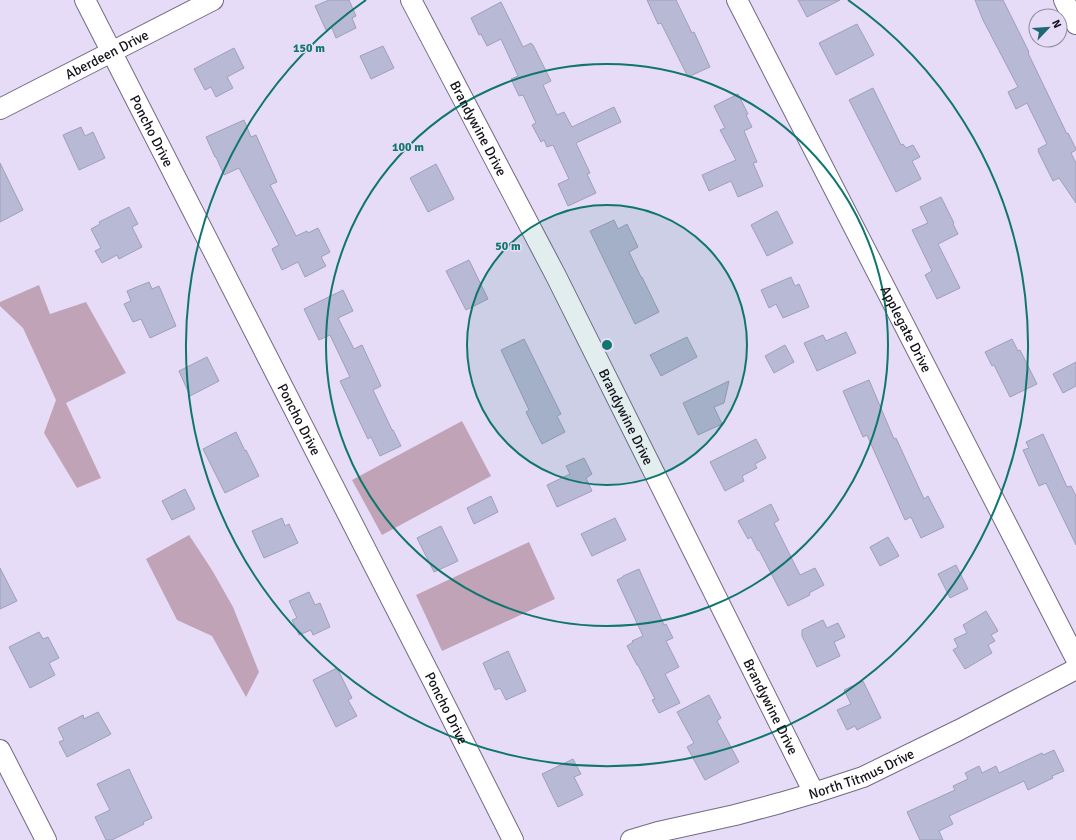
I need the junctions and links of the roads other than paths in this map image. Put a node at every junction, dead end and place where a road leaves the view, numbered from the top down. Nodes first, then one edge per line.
1 (86, 0) edge
2 (213, 0) edge
3 (411, 0) edge
4 (737, 0) edge
5 (1064, 0) edge
6 (1076, 24) edge
7 (112, 52) junction
8 (0, 110) edge
9 (1076, 659) edge
10 (1076, 669) edge
11 (0, 750) edge
12 (814, 793) junction
13 (46, 840) edge
14 (513, 840) edge
15 (631, 840) edge

1 - 7 street, Poncho Drive
2 - 7 street, Aberdeen Drive
3 - 12 street, Brandywine Drive
4 - 9 street, Applegate Drive
5 - 6 street
7 - 8 street, Aberdeen Drive
7 - 14 street, Poncho Drive
10 - 12 street, North Titmus Drive
11 - 13 street
12 - 15 street, North Titmus Drive

